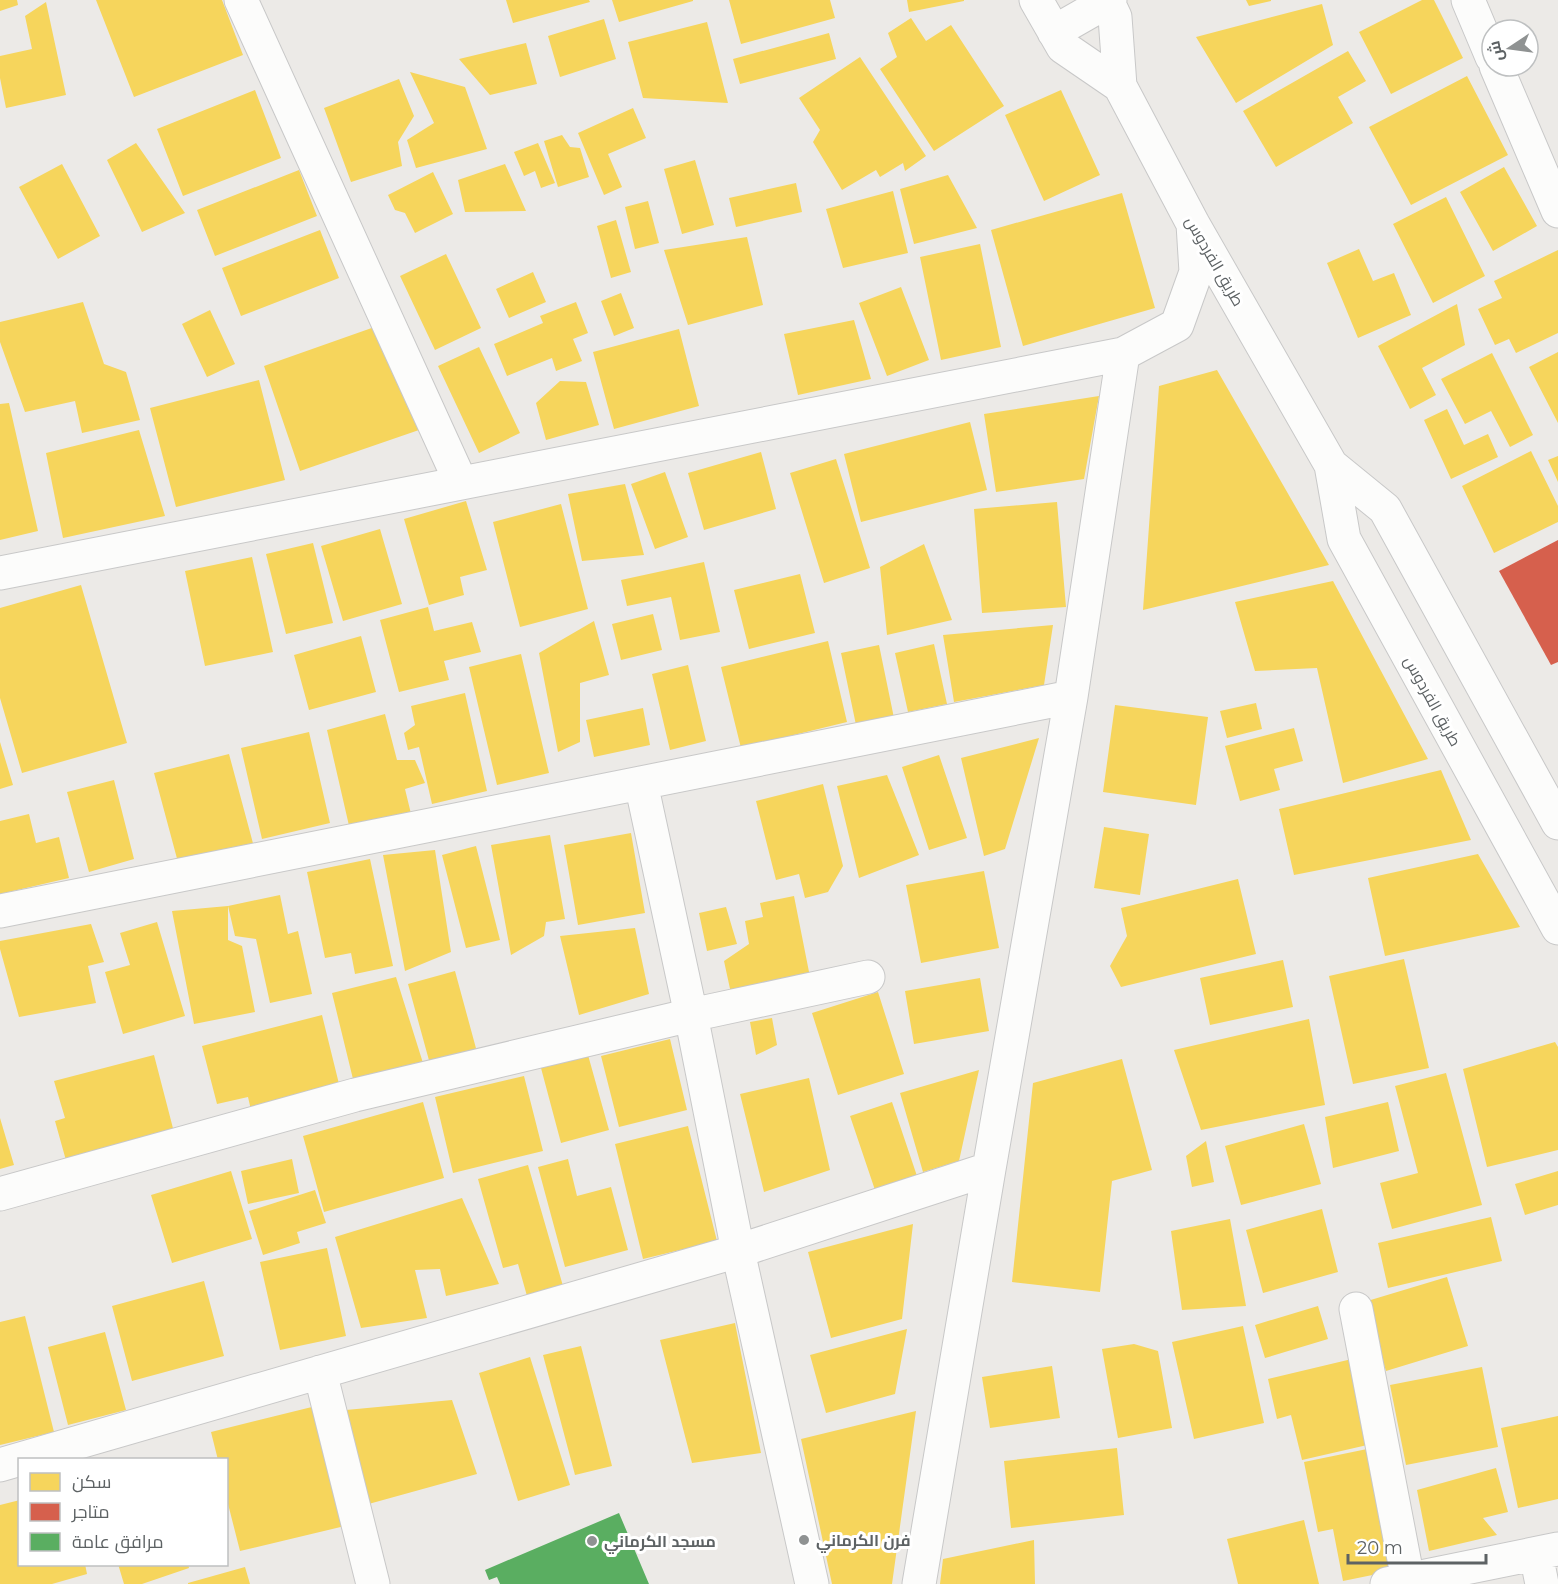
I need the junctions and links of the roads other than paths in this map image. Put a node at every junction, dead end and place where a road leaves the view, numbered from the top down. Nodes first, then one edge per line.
1 (241, 0) edge
2 (1036, 0) edge
3 (1108, 0) edge
4 (1468, 0) edge
5 (1480, 28) edge
6 (1054, 32) junction
7 (1501, 78) edge
8 (1120, 86) junction
9 (1558, 211) edge
10 (1193, 224) junction
11 (1124, 354) junction
12 (1331, 465) junction
13 (460, 483) junction
14 (0, 573) edge
15 (1071, 697) junction
16 (641, 783) junction
17 (1558, 824) edge
18 (0, 911) edge
19 (1558, 928) edge
20 (868, 977) dead end
21 (691, 1015) junction
22 (989, 1169) junction
23 (0, 1194) edge
24 (738, 1251) junction
25 (1356, 1309) dead end
26 (320, 1372) junction
27 (24, 1458) edge
28 (18, 1460) edge
29 (0, 1465) edge
30 (1545, 1562) edge
31 (1397, 1582) edge
32 (373, 1584) edge
33 (812, 1584) edge
34 (919, 1584) edge

1 - 13 street
2 - 6 street, طريق الفردوس
3 - 6 street
3 - 8 street, طريق الفردوس
4 - 5 street
6 - 8 street, طريق الفردوس
7 - 9 street
8 - 10 street, طريق الفردوس
10 - 11 street
10 - 12 street, طريق الفردوس
11 - 13 street
11 - 15 street
12 - 17 street, طريق الفردوس
12 - 19 street, طريق الفردوس
13 - 14 street
15 - 16 street
15 - 22 street
16 - 18 street
16 - 21 street
20 - 21 street
21 - 23 street
21 - 24 street
22 - 24 street
22 - 34 street
24 - 26 street
24 - 33 street
25 - 31 street
26 - 27 street
26 - 32 street
28 - 29 street
30 - 31 street

